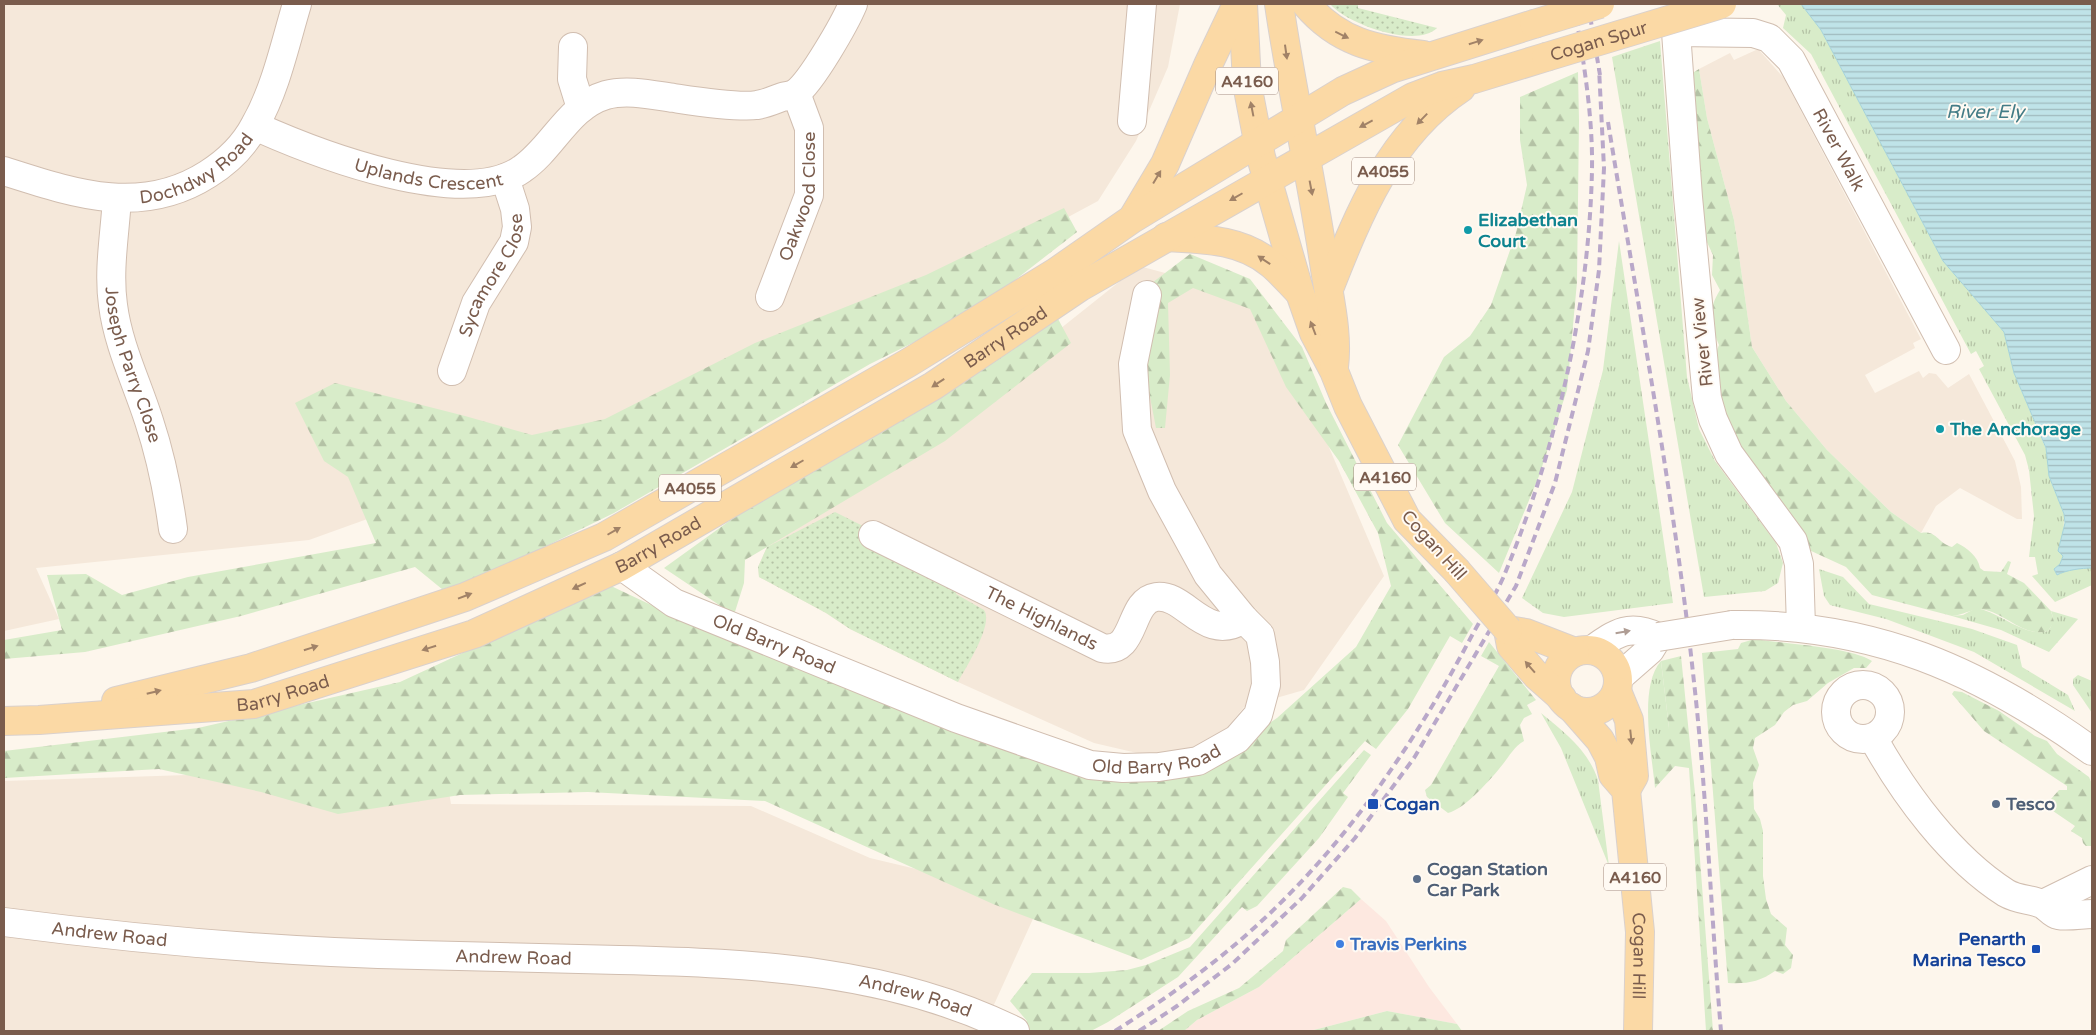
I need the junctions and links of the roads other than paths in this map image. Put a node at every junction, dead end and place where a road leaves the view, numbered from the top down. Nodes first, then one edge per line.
1 (298, 4) edge
2 (853, 4) edge
3 (1142, 4) edge
4 (1237, 4) edge
5 (1243, 4) edge
6 (1279, 4) edge
7 (1306, 4) edge
8 (1600, 4) edge
9 (1722, 4) edge
10 (1676, 32) joint
11 (573, 47) dead end
12 (1430, 56) junction
13 (1474, 79) junction
14 (796, 93) junction
15 (581, 108) junction
16 (1132, 121) dead end
17 (255, 126) junction
18 (1296, 142) junction
19 (1262, 159) junction
20 (4, 171) edge
21 (505, 178) junction
22 (117, 198) junction
23 (1132, 219) junction
24 (1166, 237) junction
25 (1328, 290) junction
26 (1300, 293) junction
27 (1146, 295) dead end
28 (770, 297) dead end
29 (1946, 350) dead end
30 (452, 371) dead end
31 (1334, 371) junction
32 (173, 529) dead end
33 (873, 535) dead end
34 (622, 566) junction
35 (1244, 619) junction
36 (1801, 627) junction
37 (1508, 630) junction
38 (1658, 636) junction
39 (1584, 651) junction
40 (1618, 685) junction
41 (1566, 703) junction
42 (39, 720) junction
43 (4, 721) edge
44 (1873, 738) dead end
45 (2092, 751) edge
46 (1626, 790) junction
47 (2092, 880) edge
48 (2043, 904) junction
49 (2092, 914) edge
50 (4, 922) edge
51 (1015, 1031) edge
52 (1638, 1031) edge

1 - 17 street, Dochdwy Road
2 - 14 street
3 - 16 street
23 -> 4 main road
19 -> 5 main road, A4160
6 -> 18 main road, A4160
7 -> 12 main road
12 -> 8 main road, Cogan Spur / A4055, bridge
9 - 13 main road, Cogan Spur / A4055, bridge
10 - 29 street, River Walk
10 - 36 street, River View
11 - 15 street
12 - 18 main road, A4055
13 -> 18 main road, A4055
13 -> 25 main road, A4055
14 - 15 street, Uplands Crescent
14 - 28 street, Oakwood Close
15 - 21 street, Uplands Crescent
17 - 21 street, Uplands Crescent
17 - 22 street, Dochdwy Road
18 - 19 main road, Barry Road / A4055
18 - 19 main road, Barry Road / A4055
18 -> 25 main road, Cogan Hill / A4160
19 - 23 main road, Barry Road / A4055
19 -> 24 main road, Barry Road / A4055
19 - 26 main road, Cogan Hill / A4160
20 - 22 street, Dochdwy Road
21 - 30 street, Sycamore Close
22 - 32 street, Joseph Parry Close
42 -> 23 main road, Barry Road / A4055
26 -> 24 main road
24 -> 34 main road, Barry Road / A4055
25 - 31 main road, Cogan Hill / A4160
31 -> 26 main road, Cogan Hill / A4160
27 - 35 street, Old Barry Road
31 - 37 main road, Cogan Hill / A4160, bridge
33 - 35 street, The Highlands
34 - 35 street, Old Barry Road
34 -> 42 main road, Barry Road / A4055
36 - 38 street, bridge
36 - 45 street
37 - 39 main road, Cogan Hill
41 -> 37 main road, Cogan Hill / A4160
39 -> 38 street
38 - 40 street
39 - 40 main road, Cogan Hill
39 - 41 main road, Cogan Hill
40 - 41 main road
40 -> 46 main road, Cogan Hill / A4160
41 - 46 main road, Cogan Hill / A4160
42 - 43 main road, Barry Road / A4055
44 - 48 street
46 - 52 main road, Cogan Hill / A4160
47 - 48 street
48 - 49 street
50 - 51 street, Andrew Road

